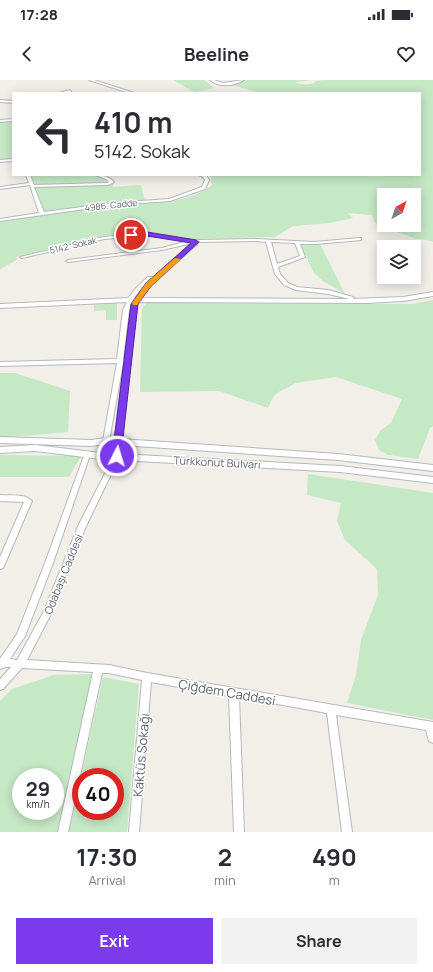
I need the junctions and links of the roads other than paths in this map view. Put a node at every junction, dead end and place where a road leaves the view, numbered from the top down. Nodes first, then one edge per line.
1 (91, 80) edge
2 (212, 80) edge
3 (219, 80) edge
4 (242, 80) edge
5 (224, 84) junction
6 (70, 90) dead end
7 (65, 92) edge
8 (129, 92) edge
9 (0, 100) edge
10 (12, 101) edge
11 (12, 120) edge
12 (0, 121) edge
13 (12, 160) edge
14 (0, 162) edge
15 (28, 176) edge
16 (100, 176) edge
17 (205, 176) edge
18 (31, 185) junction
19 (0, 188) edge
20 (42, 214) junction
21 (0, 220) edge
22 (359, 239) dead end
23 (268, 241) junction
24 (196, 242) junction
25 (297, 242) junction
26 (190, 244) junction
27 (22, 257) dead end
28 (68, 261) dead end
29 (276, 266) junction
30 (420, 290) dead end
31 (433, 294) edge
32 (426, 295) junction
33 (133, 300) junction
34 (367, 301) junction
35 (0, 306) edge
36 (128, 361) junction
37 (120, 362) junction
38 (0, 364) edge
39 (0, 440) edge
40 (106, 441) junction
41 (118, 442) junction
42 (91, 443) junction
43 (0, 450) edge
44 (87, 455) junction
45 (117, 456) junction
46 (433, 468) edge
47 (433, 480) edge
48 (0, 498) edge
49 (0, 566) edge
50 (20, 664) junction
51 (2, 665) edge
52 (98, 668) junction
53 (147, 678) junction
54 (0, 686) edge
55 (234, 693) junction
56 (331, 710) junction
57 (432, 727) edge
58 (433, 738) edge
59 (63, 832) edge
60 (134, 832) edge
61 (239, 832) edge
62 (347, 832) edge

1 - 8 street
2 - 5 street
3 - 5 street
4 - 5 street
6 - 7 street
9 - 10 street
11 - 12 street
13 - 14 street
15 - 18 street
16 - 18 street
17 - 20 street, 4986. Cadde
18 - 19 street
18 - 20 street
20 - 21 street, 4986. Cadde
22 - 25 street
23 - 24 street
23 - 25 street
23 - 29 street
24 - 26 street
24 - 27 street, 5142. Sokak
24 - 33 street
25 - 29 street
26 - 28 street
26 - 33 street
29 - 34 street
30 - 32 street
31 - 32 street
32 - 34 street
33 - 34 street
33 - 35 street
33 - 36 street
33 - 37 street
36 - 37 street
36 - 41 street
37 - 38 street
37 - 40 street
39 - 42 street, Türkkonut Bulvarı
40 - 41 street, Türkkonut Bulvarı
40 - 42 street, Türkkonut Bulvarı
41 - 45 street
41 - 46 street, Türkkonut Bulvarı
42 - 44 street
43 - 44 street, Türkkonut Bulvarı
44 - 45 street, Türkkonut Bulvarı
44 - 51 street, Odabaşı Caddesi
45 - 47 street, Türkkonut Bulvarı
45 - 50 street, Odabaşı Caddesi
48 - 49 street
50 - 51 street, Çiğdem Caddesi
50 - 52 street, Çiğdem Caddesi
50 - 54 street, Odabaşı Caddesi
52 - 53 street, Çiğdem Caddesi
52 - 59 street
53 - 55 street, Çiğdem Caddesi
53 - 60 street, Kaktüs Sokağı
55 - 56 street, Çiğdem Caddesi
55 - 61 street
56 - 57 street, Çiğdem Caddesi
56 - 62 street
57 - 58 street

